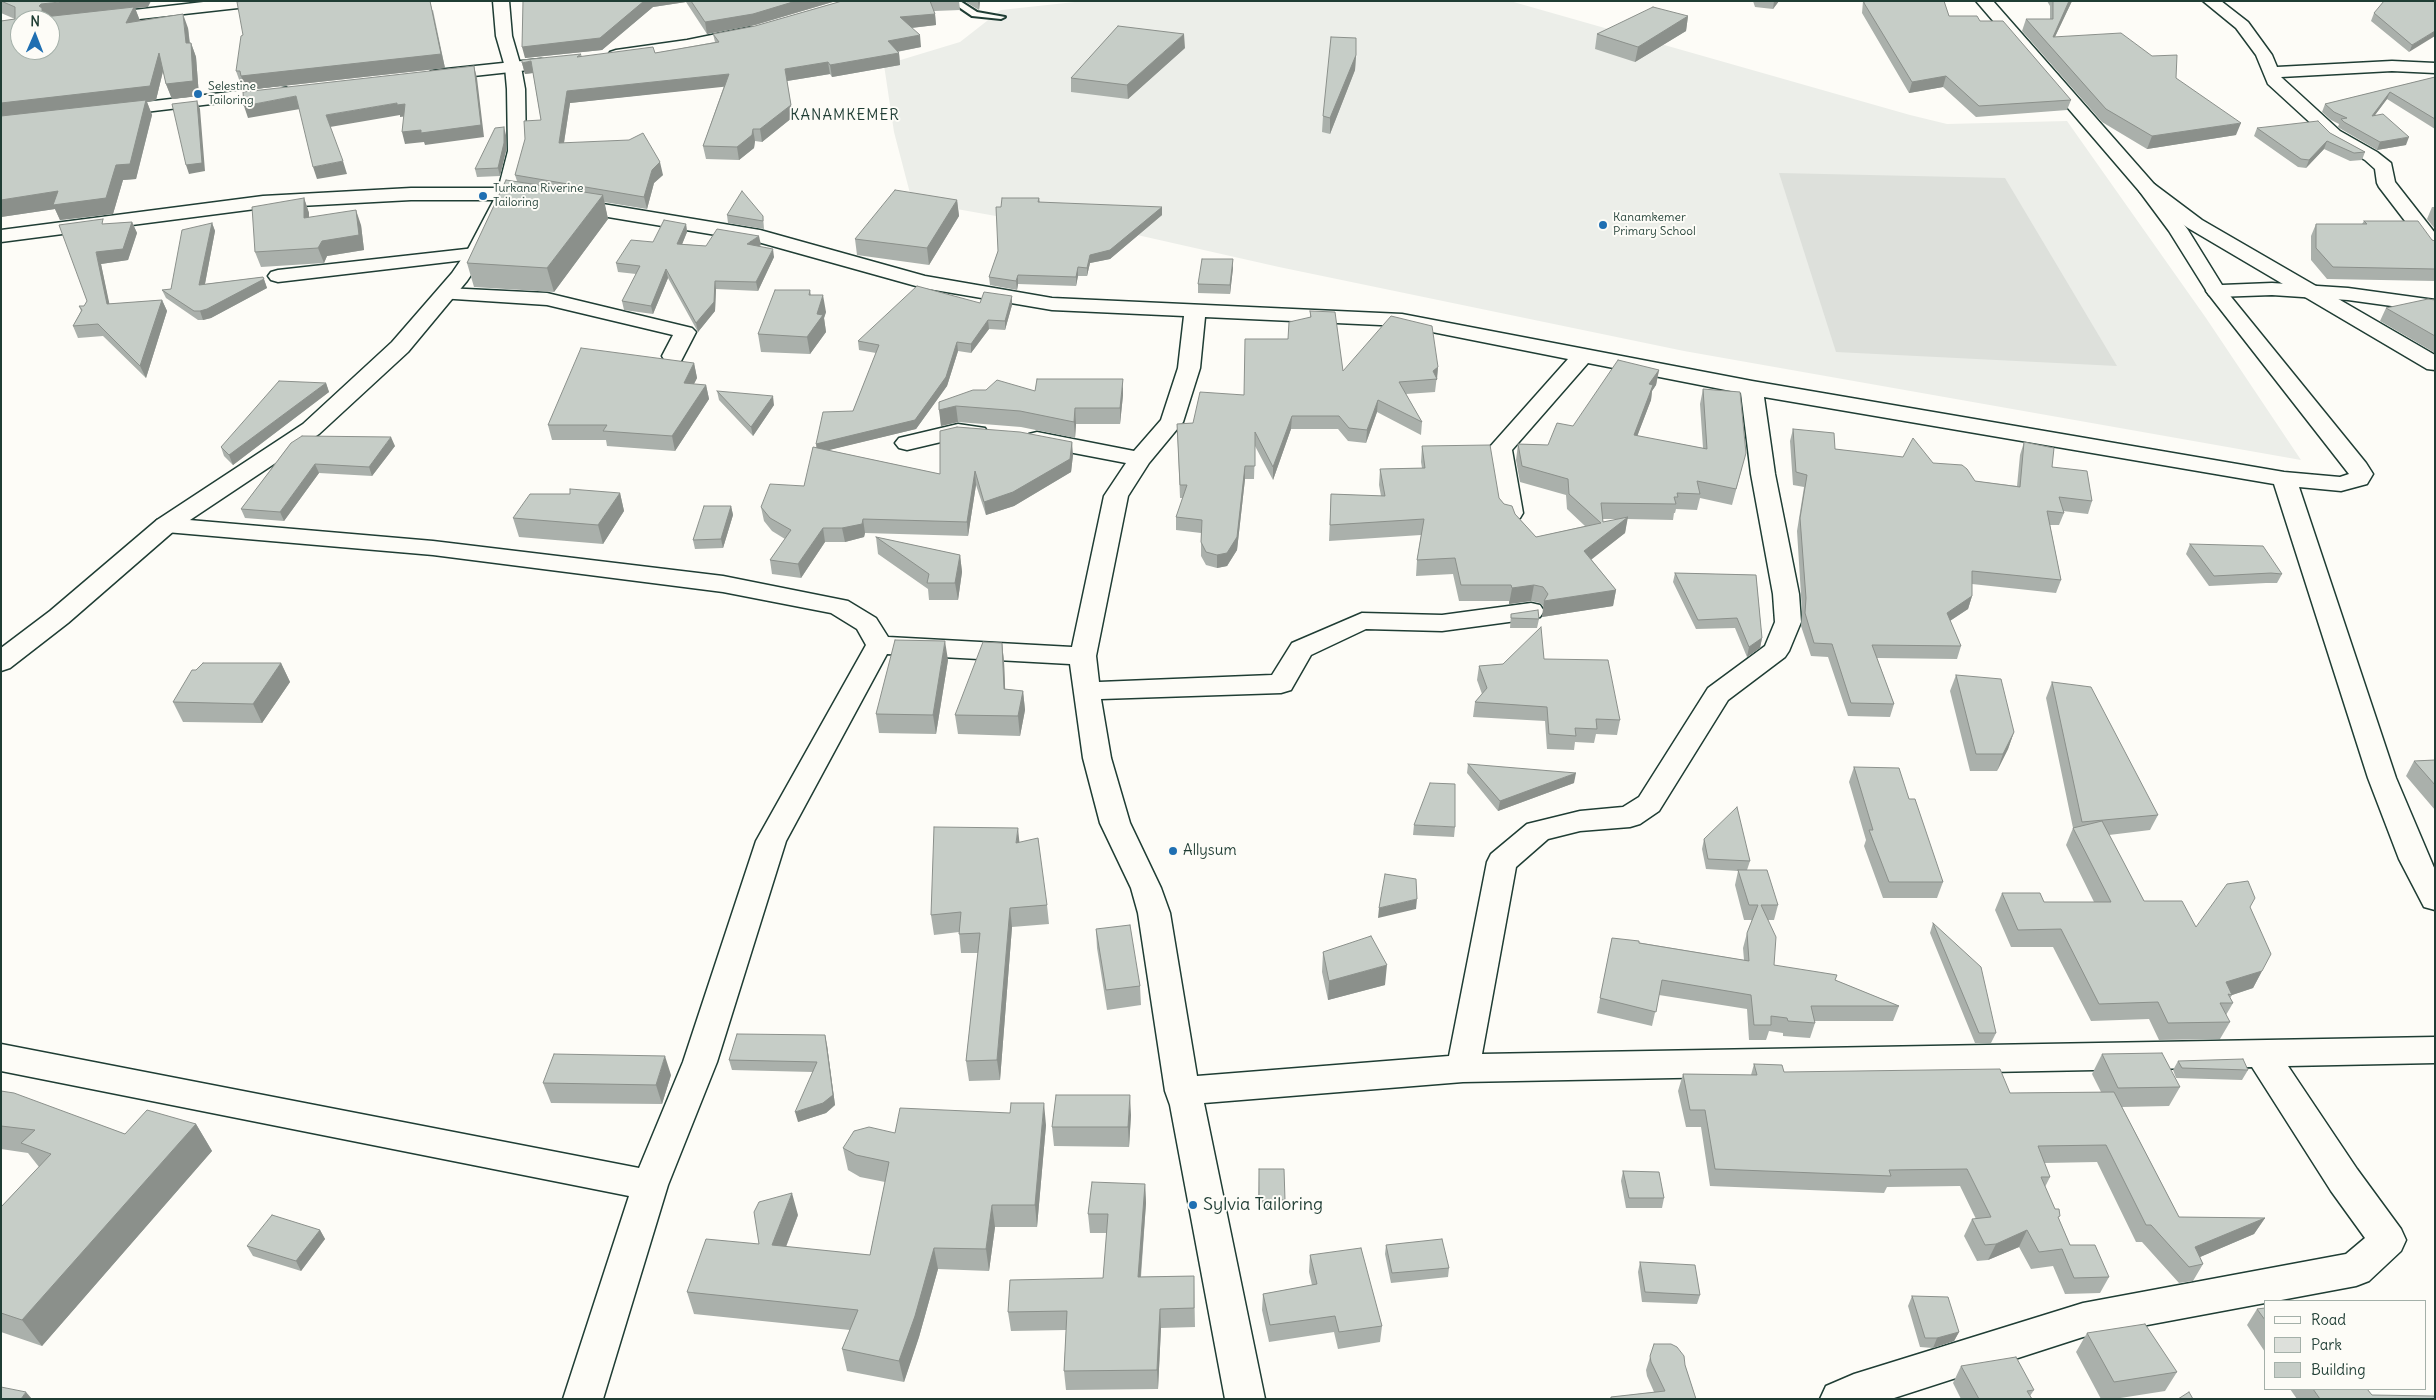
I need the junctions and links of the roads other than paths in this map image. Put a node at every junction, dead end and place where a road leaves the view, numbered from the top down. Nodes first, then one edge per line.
1 (256, 1) edge
2 (501, 1) edge
3 (954, 1) edge
4 (1984, 1) edge
5 (2211, 1) edge
6 (1001, 17) dead end
7 (60, 23) edge
8 (766, 29) edge
9 (598, 57) edge
10 (560, 62) edge
11 (512, 68) junction
12 (2435, 68) edge
13 (2271, 72) junction
14 (424, 76) edge
15 (296, 90) edge
16 (99, 112) edge
17 (2147, 188) junction
18 (506, 194) junction
19 (1, 236) edge
20 (2435, 247) edge
21 (475, 254) junction
22 (278, 276) dead end
23 (2216, 291) junction
24 (2308, 291) junction
25 (446, 294) junction
26 (2435, 306) edge
27 (1195, 311) junction
28 (1583, 355) junction
29 (673, 356) dead end
30 (2435, 364) edge
31 (1752, 388) junction
32 (907, 443) dead end
33 (1140, 459) junction
34 (2284, 479) junction
35 (1511, 513) edge
36 (166, 525) junction
37 (1531, 611) edge
38 (879, 645) junction
39 (1084, 656) junction
40 (1, 662) edge
41 (1086, 691) junction
42 (2435, 899) edge
43 (2435, 1050) edge
44 (2260, 1052) junction
45 (1, 1057) edge
46 (1462, 1068) junction
47 (1182, 1091) junction
48 (650, 1184) junction
49 (583, 1399) edge
50 (1245, 1399) edge
51 (1840, 1399) edge

1 - 7 street
2 - 11 street
3 - 6 lane
4 - 17 street
5 - 13 street
8 - 9 street
10 - 11 street
11 - 14 street
11 - 18 street
12 - 13 street
13 - 20 street
15 - 16 street
17 - 23 street
17 - 24 street
18 - 19 street
18 - 21 street
18 - 27 street
21 - 22 street
21 - 25 street
23 - 24 street
23 - 34 street
24 - 26 street
24 - 30 street
25 - 29 street
25 - 36 street
27 - 28 street
27 - 33 street
28 - 31 street
28 - 35 street
31 - 34 street
31 - 46 street
32 - 33 street
33 - 39 street
34 - 42 street
36 - 38 street
36 - 40 street
37 - 41 street
38 - 39 street
38 - 48 street
39 - 41 street
41 - 47 street
43 - 44 street
44 - 46 street
44 - 51 street
45 - 48 street
46 - 47 street
47 - 50 street
48 - 49 street

